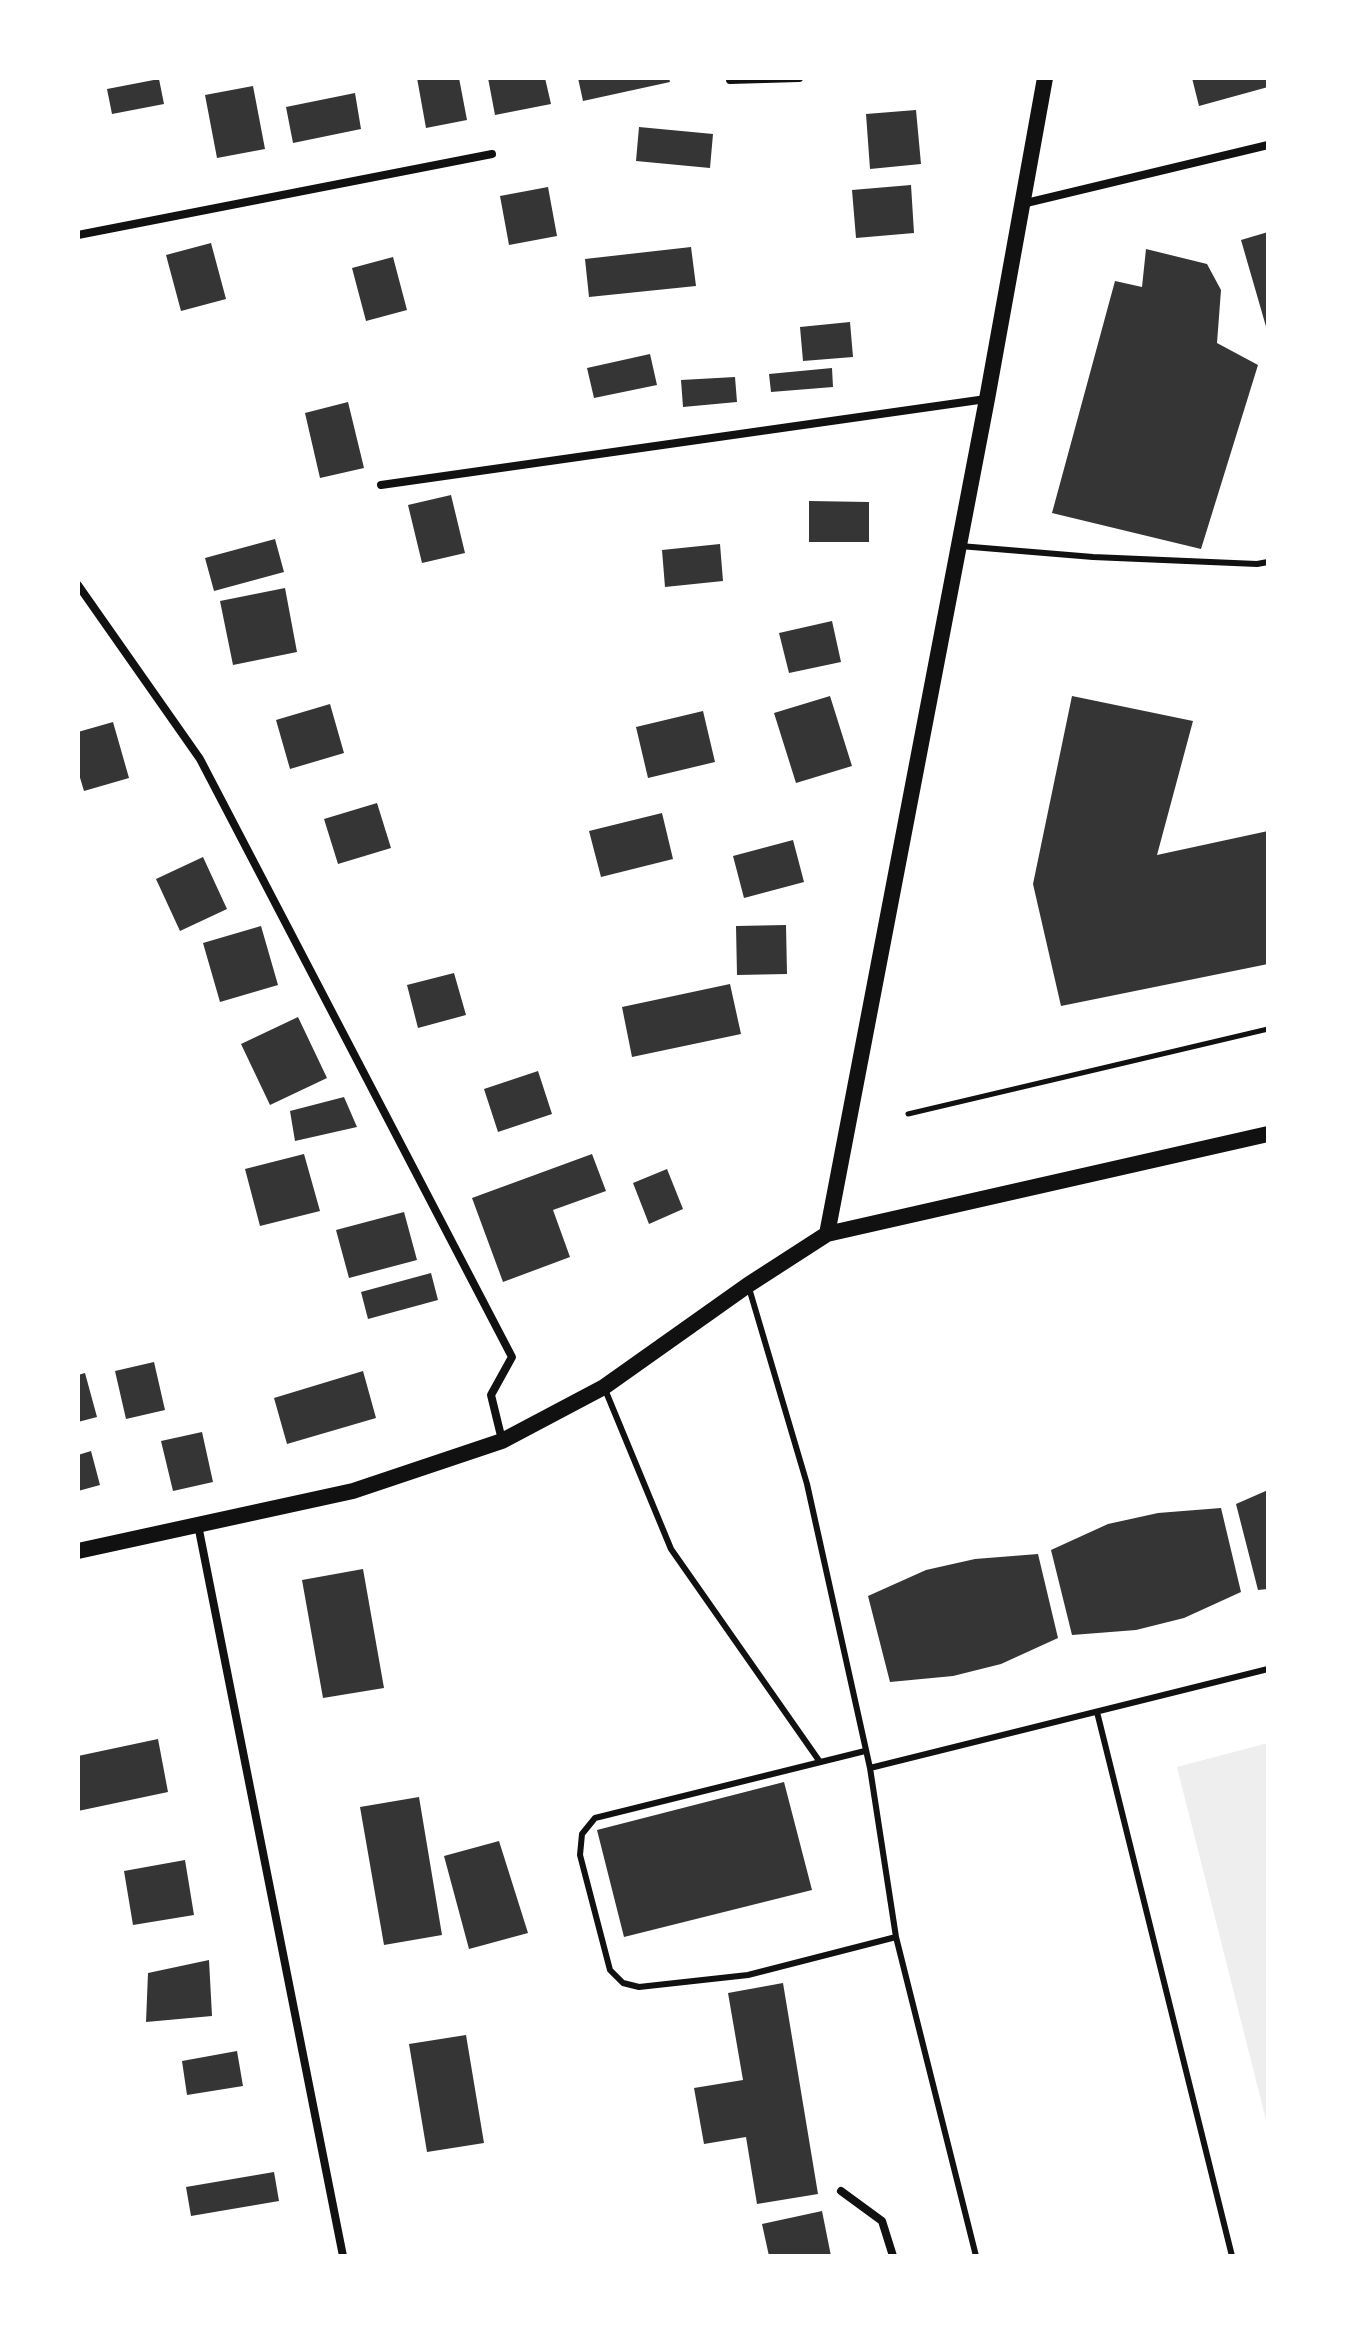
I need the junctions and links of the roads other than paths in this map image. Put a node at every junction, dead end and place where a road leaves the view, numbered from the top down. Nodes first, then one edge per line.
1 (799, 78) edge
2 (1045, 78) edge
3 (730, 80) edge
4 (1268, 145) edge
5 (492, 154) dead end
6 (1021, 204) junction
7 (78, 235) edge
8 (987, 399) junction
9 (381, 485) dead end
10 (959, 546) junction
11 (1268, 562) edge
12 (78, 585) edge
13 (1268, 1134) edge
14 (827, 1234) junction
15 (748, 1285) junction
16 (604, 1387) junction
17 (502, 1441) junction
18 (198, 1524) junction
19 (78, 1551) edge
20 (1268, 1669) edge
21 (1097, 1712) junction
22 (865, 1751) junction
23 (820, 1762) junction
24 (870, 1768) junction
25 (896, 1937) junction
26 (841, 2191) dead end
27 (343, 2256) edge
28 (893, 2256) edge
29 (976, 2256) edge
30 (1232, 2256) edge

1 - 3 street
2 - 6 main road
4 - 6 street
5 - 7 street
6 - 8 main road
8 - 9 street
8 - 10 main road
10 - 11 lane
10 - 14 main road
12 - 17 street
13 - 14 main road
14 - 15 main road
15 - 16 main road
15 - 22 lane
16 - 17 main road
16 - 23 lane
17 - 18 main road
18 - 19 main road
18 - 27 street
20 - 21 lane
21 - 24 lane
21 - 30 lane
22 - 23 lane
22 - 24 lane
23 - 25 lane
24 - 25 lane
25 - 29 lane
26 - 28 street

